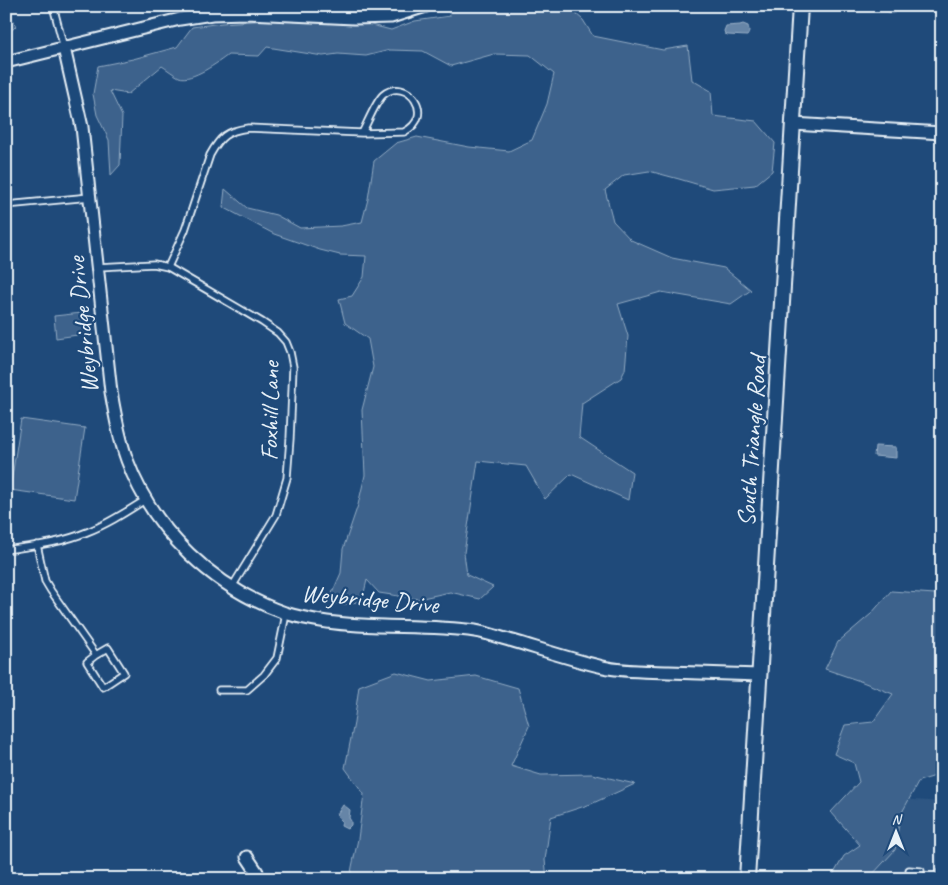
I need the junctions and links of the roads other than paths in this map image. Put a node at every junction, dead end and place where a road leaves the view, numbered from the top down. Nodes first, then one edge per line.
1 (53, 6) edge
2 (426, 6) edge
3 (800, 6) edge
4 (413, 8) edge
5 (64, 48) junction
6 (6, 62) edge
7 (793, 124) junction
8 (362, 133) junction
9 (942, 133) edge
10 (90, 197) junction
11 (6, 205) edge
12 (168, 267) junction
13 (98, 268) junction
14 (145, 500) junction
15 (37, 545) junction
16 (6, 550) edge
17 (232, 587) junction
18 (286, 614) junction
19 (96, 655) junction
20 (759, 675) junction
21 (219, 690) dead end
22 (247, 856) dead end
23 (909, 870) dead end
24 (921, 871) dead end
25 (260, 879) edge
26 (748, 879) edge

1 - 5 lane
2 - 4 street
3 - 7 street, South Triangle Road
4 - 5 street
5 - 6 street
5 - 10 street, Weybridge Drive
7 - 9 street
7 - 20 street, South Triangle Road
8 - 8 lane
8 - 12 lane
10 - 11 lane
10 - 13 street, Weybridge Drive
12 - 13 lane, Foxhill Lane
12 - 17 lane, Foxhill Lane
13 - 14 street, Weybridge Drive
14 - 15 lane
14 - 17 street, Weybridge Drive
15 - 16 lane
15 - 19 lane
17 - 18 street, Weybridge Drive
18 - 20 street, Weybridge Drive
18 - 21 lane
19 - 19 lane
20 - 26 street, South Triangle Road
22 - 25 street
23 - 24 lane

